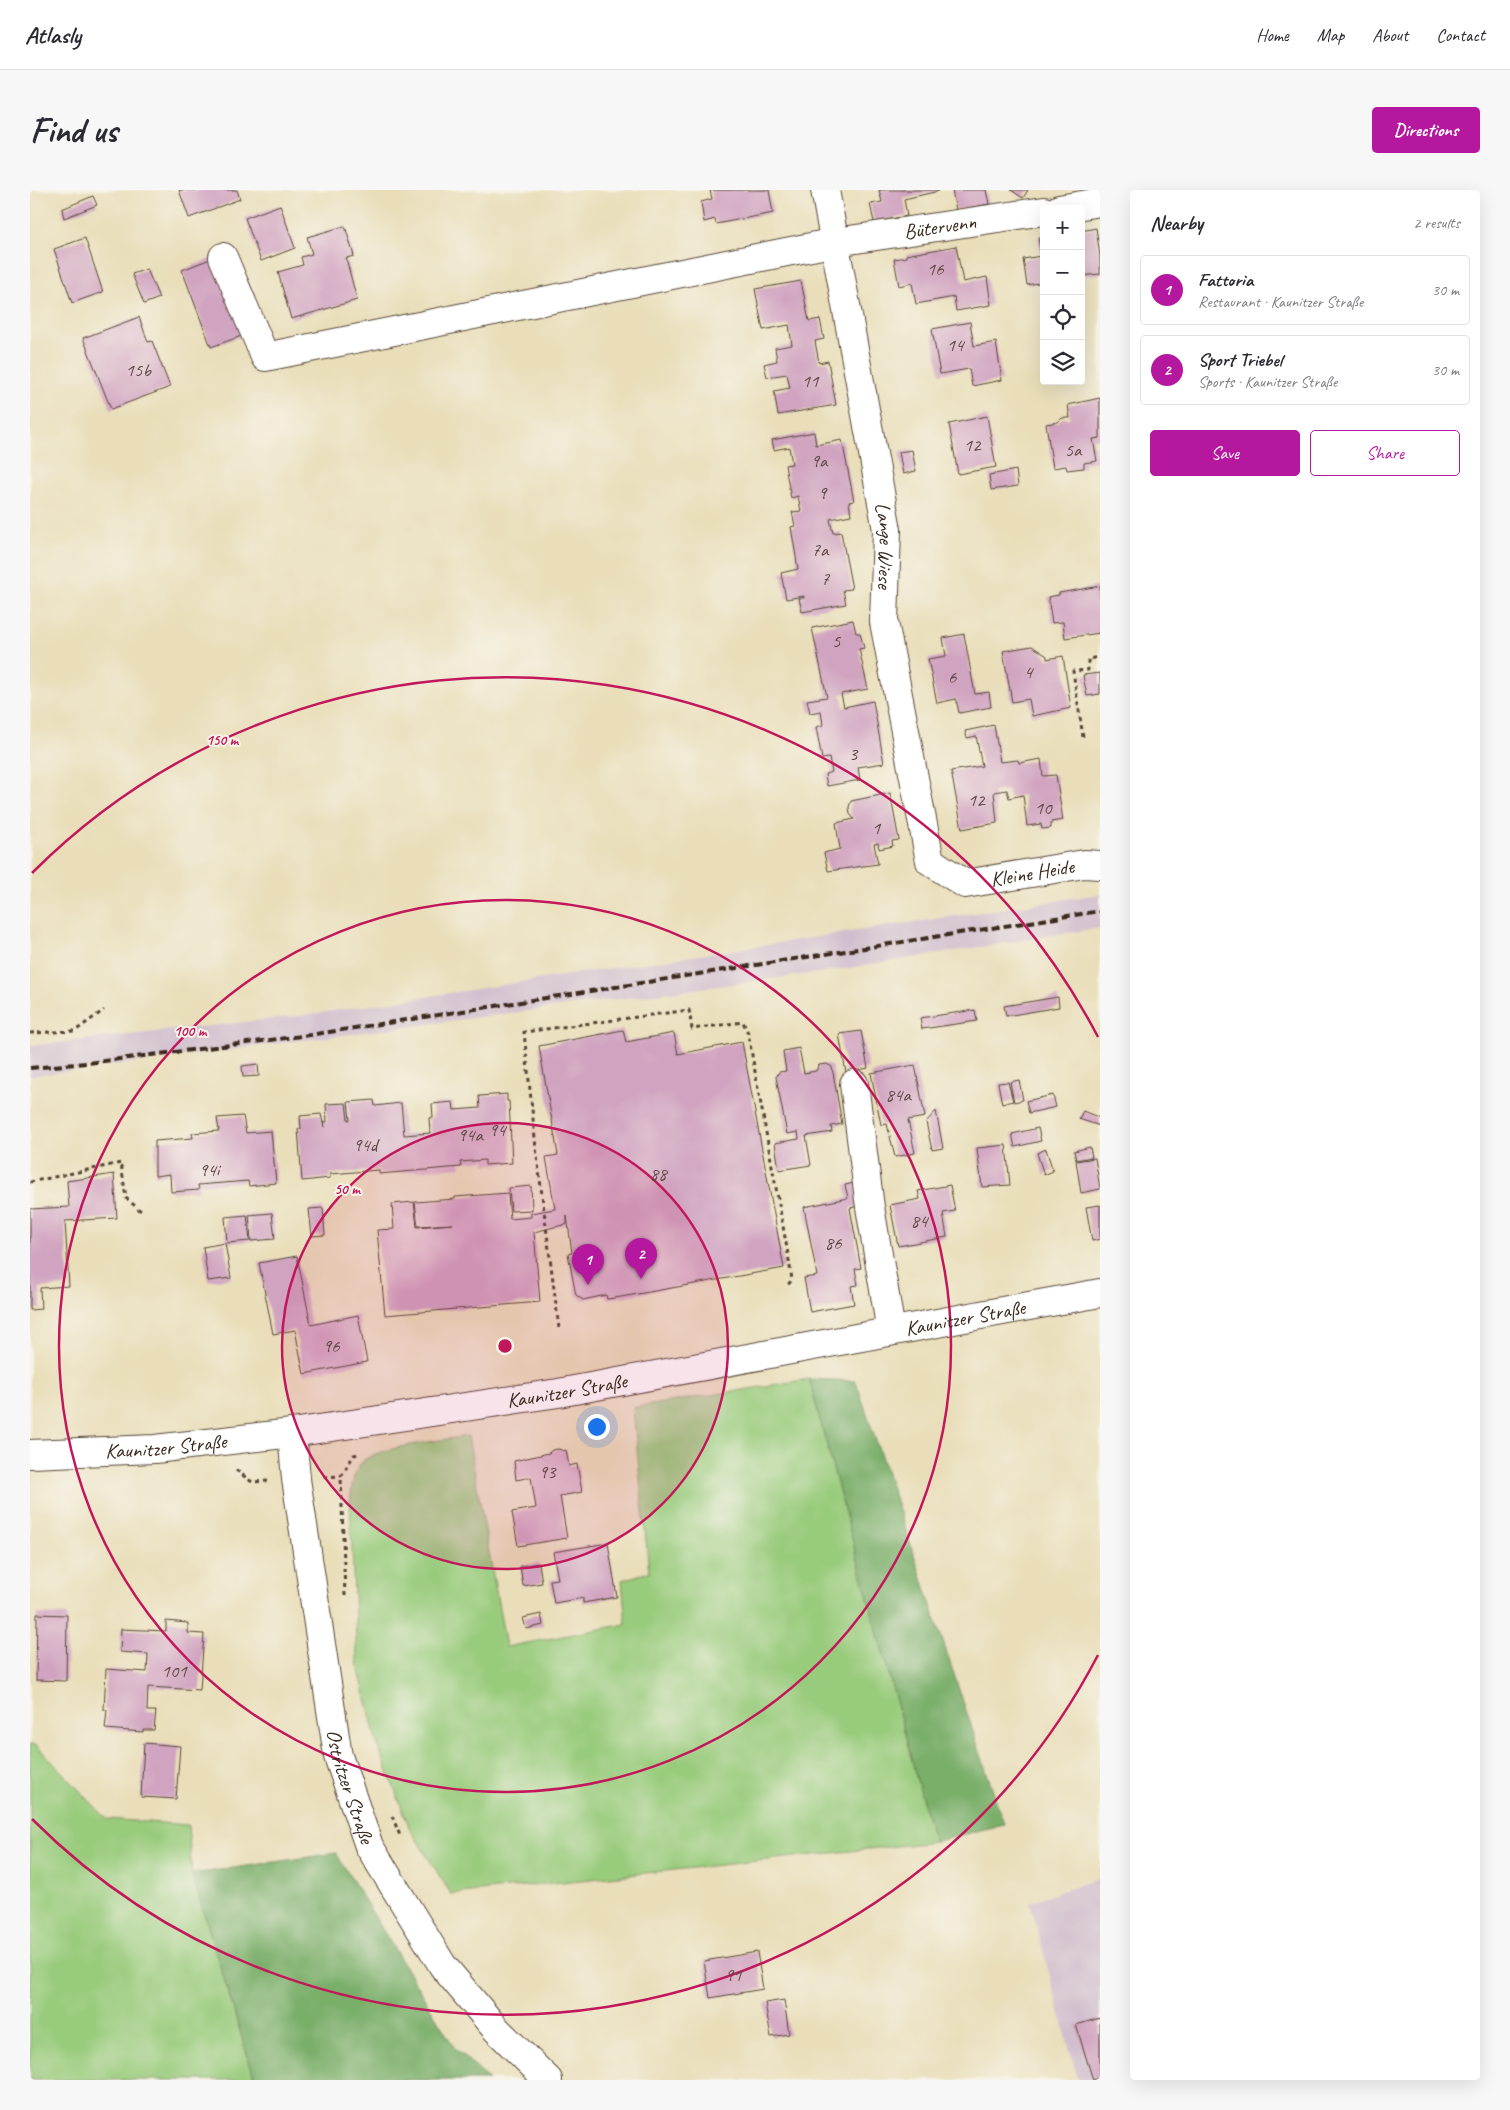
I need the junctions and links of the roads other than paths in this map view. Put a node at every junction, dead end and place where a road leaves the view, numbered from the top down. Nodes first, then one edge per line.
1 (825, 190) edge
2 (1040, 212) edge
3 (836, 242) junction
4 (223, 257) dead end
5 (1100, 865) edge
6 (965, 884) joint
7 (854, 1084) dead end
8 (1100, 1293) edge
9 (891, 1331) junction
10 (292, 1433) junction
11 (30, 1454) edge
12 (548, 2080) edge

1 - 3 street, Lange Wiese
2 - 3 street, Bütervenn
3 - 4 street, Bütervenn
3 - 6 street, Lange Wiese
5 - 6 street, Kleine Heide
7 - 9 street
8 - 9 street, Kaunitzer Straße
9 - 10 street, Kaunitzer Straße
10 - 11 street, Kaunitzer Straße
10 - 12 street, Ostritzer Straße

